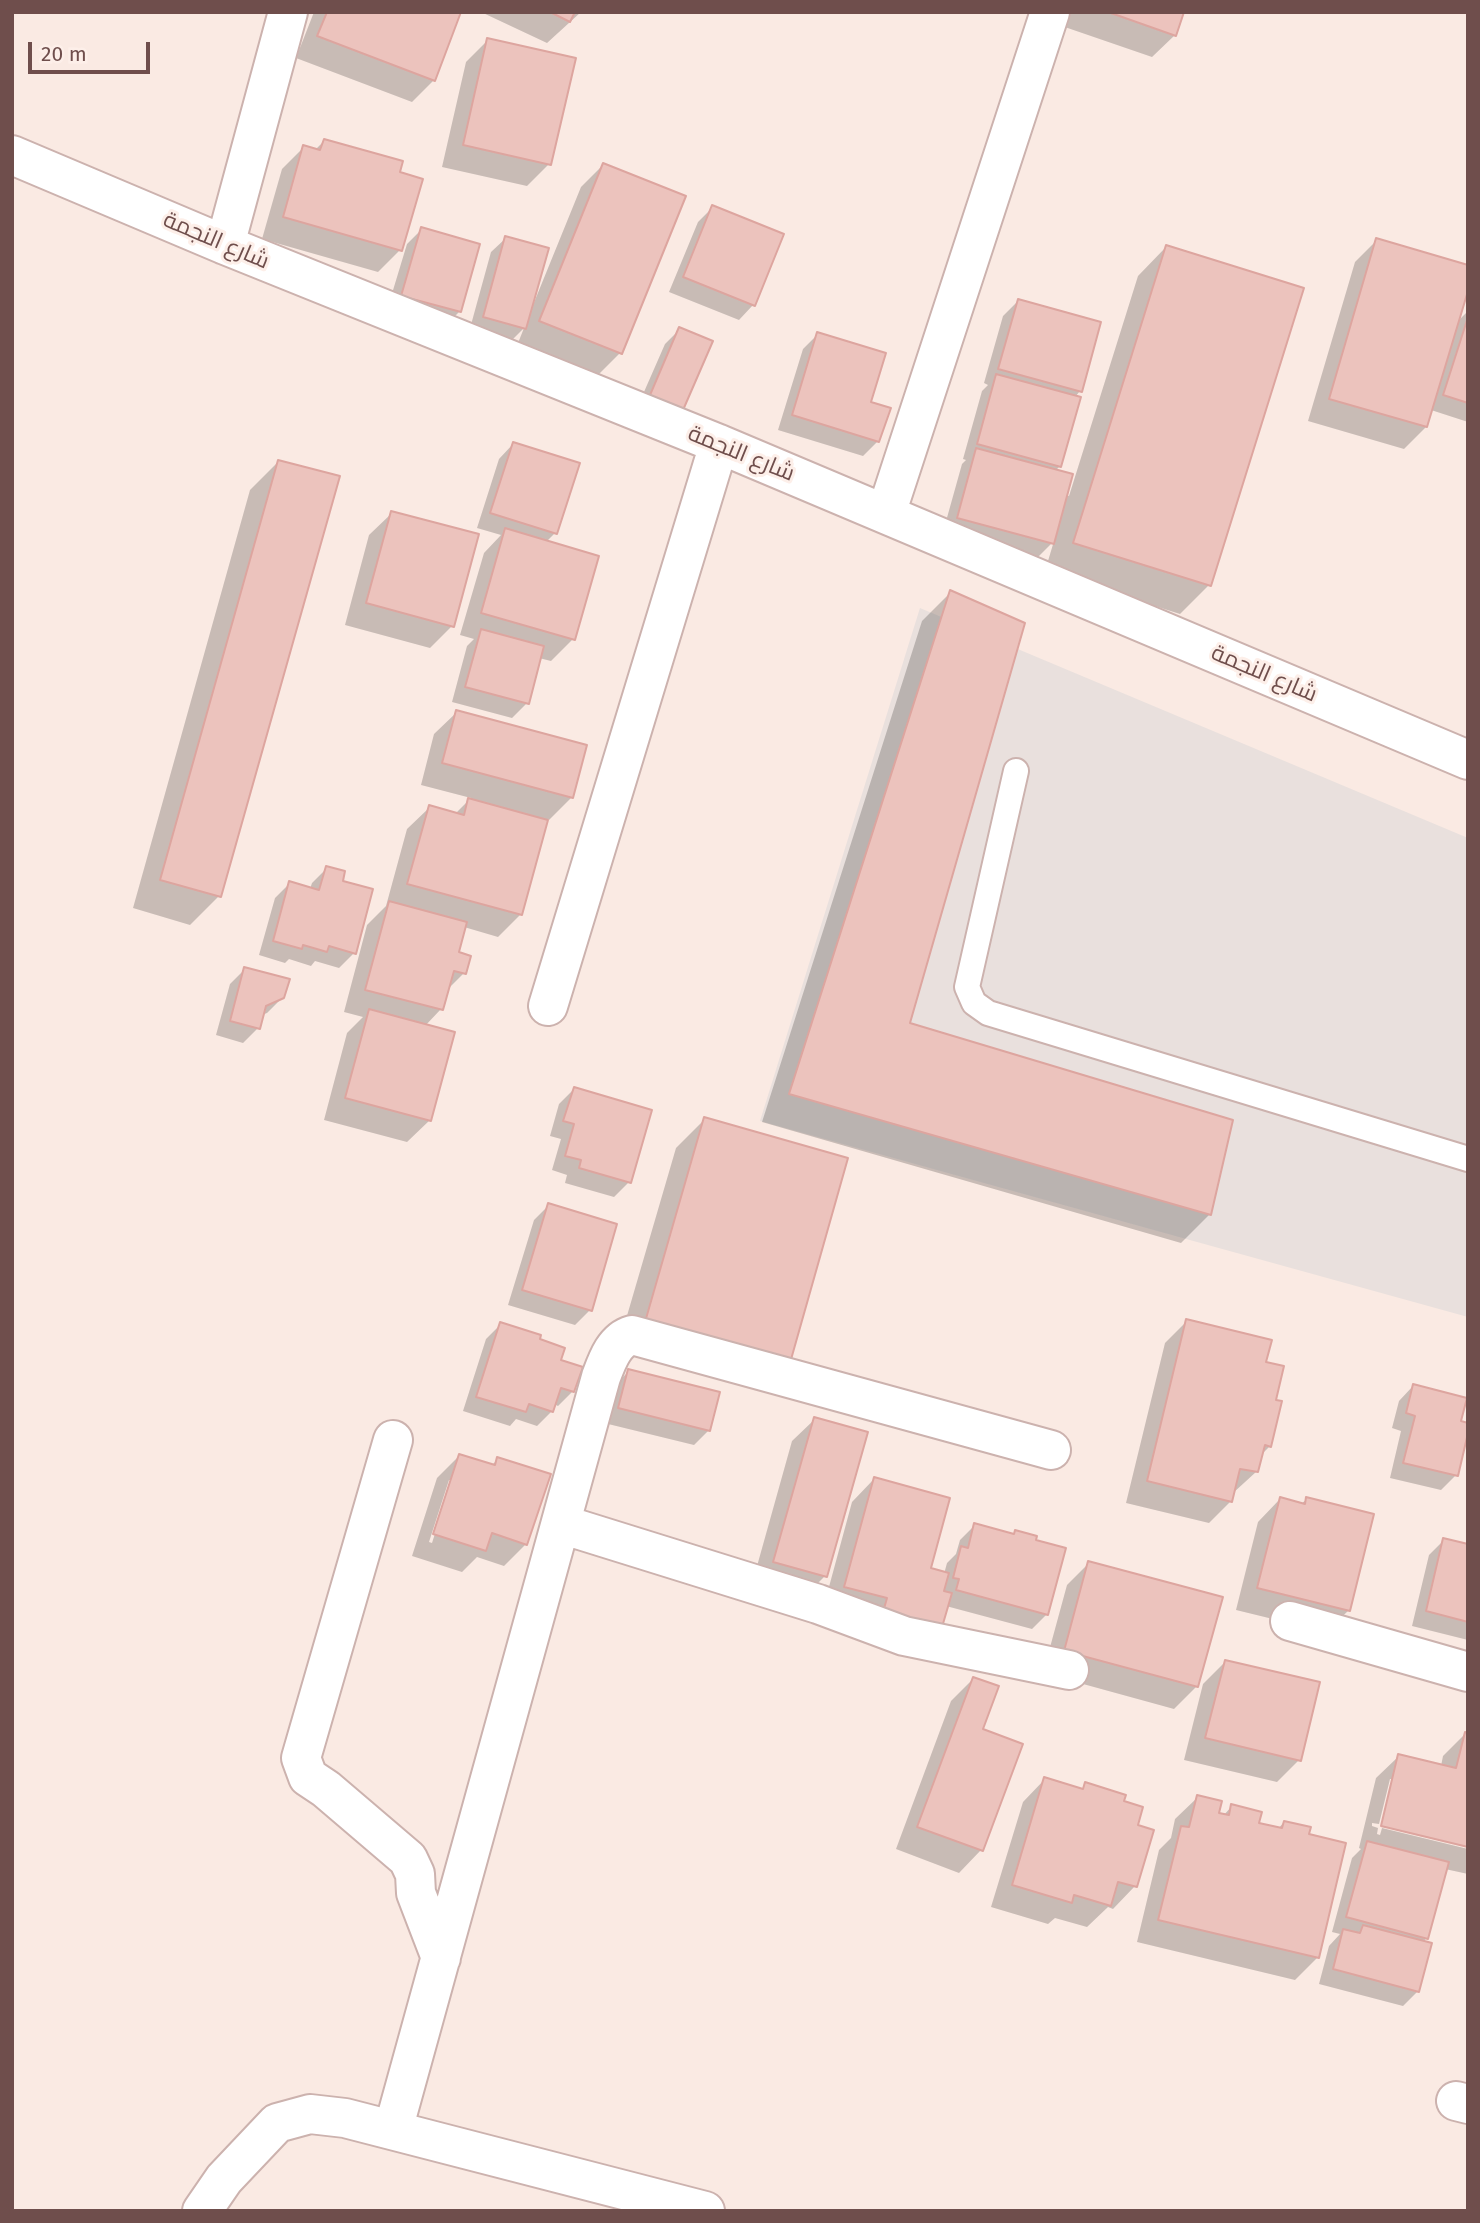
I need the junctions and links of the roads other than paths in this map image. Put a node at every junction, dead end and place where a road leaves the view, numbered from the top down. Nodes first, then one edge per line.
1 (288, 12) edge
2 (1050, 12) edge
3 (12, 155) edge
4 (225, 245) junction
5 (719, 444) junction
6 (886, 514) junction
7 (1468, 760) edge
8 (1016, 771) dead end
9 (548, 1006) dead end
10 (1468, 1159) edge
11 (393, 1440) dead end
12 (1051, 1450) dead end
13 (561, 1524) junction
14 (1290, 1621) dead end
15 (1069, 1670) dead end
16 (1468, 1672) edge
17 (441, 1958) junction
18 (393, 2130) junction
19 (202, 2211) edge
20 (705, 2211) edge

1 - 4 street
2 - 6 street
3 - 4 street, شارع النجمة
4 - 5 street, شارع النجمة
5 - 6 street, شارع النجمة
5 - 9 street
6 - 7 street, شارع النجمة
8 - 10 lane
11 - 17 street
12 - 13 street
13 - 15 street
13 - 17 street
14 - 16 street
17 - 18 street
18 - 19 street
18 - 20 street

